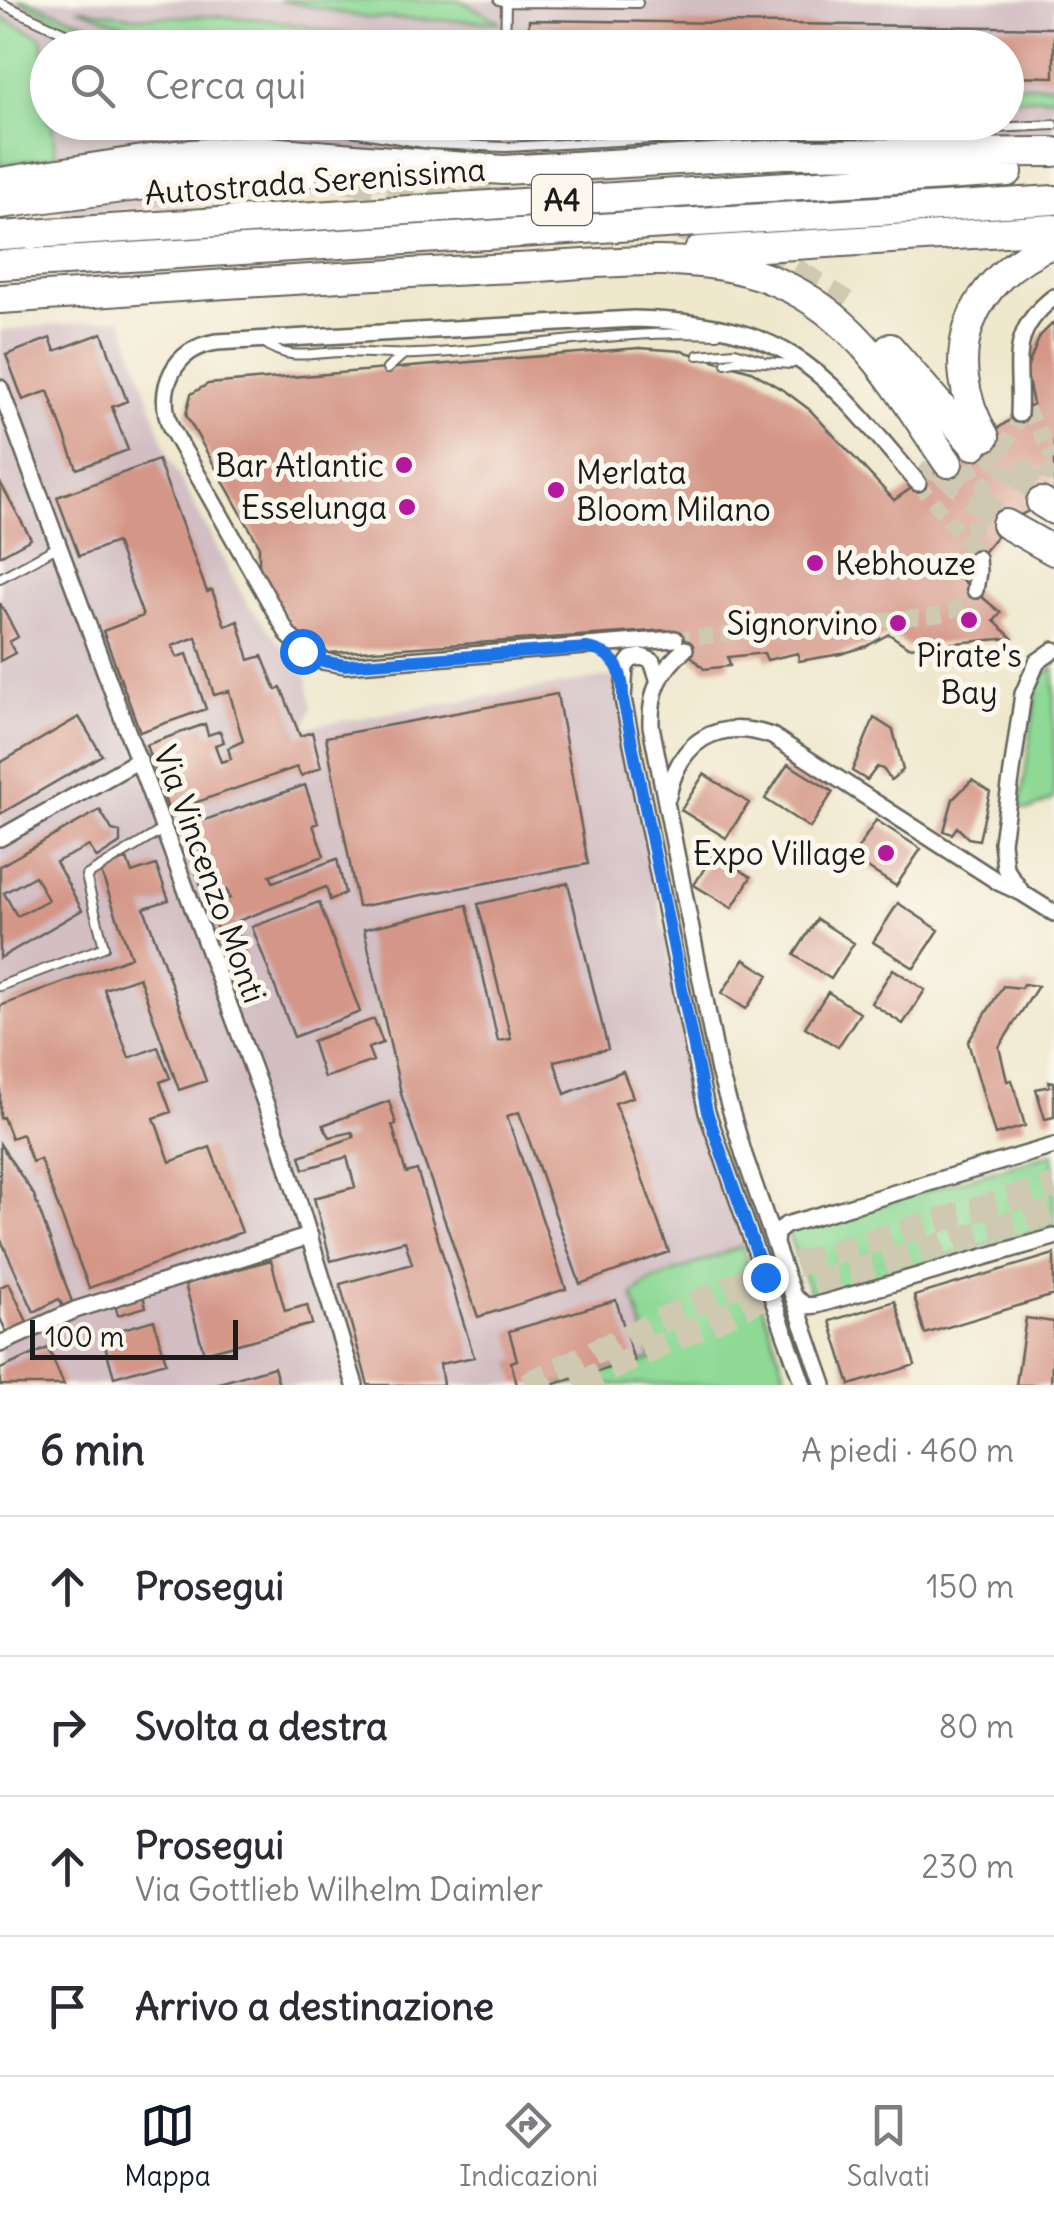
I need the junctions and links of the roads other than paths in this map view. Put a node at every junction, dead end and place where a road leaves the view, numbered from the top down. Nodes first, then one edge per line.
1 (502, 1) edge
2 (0, 3) edge
3 (638, 3) dead end
4 (58, 30) edge
5 (504, 30) edge
6 (1054, 125) edge
7 (1024, 127) edge
8 (406, 140) edge
9 (641, 140) edge
10 (1054, 152) edge
11 (1054, 169) edge
12 (304, 174) tunnel mouth
13 (0, 186) edge
14 (1054, 200) edge
15 (0, 204) edge
16 (1054, 229) edge
17 (0, 236) edge
18 (1054, 243) edge
19 (0, 265) edge
20 (443, 271) junction
21 (1054, 297) edge
22 (0, 299) edge
23 (845, 304) tunnel mouth
24 (0, 318) edge
25 (262, 340) junction
26 (519, 346) junction
27 (780, 346) junction
28 (452, 352) junction
29 (404, 354) junction
30 (698, 355) dead end
31 (530, 357) dead end
32 (801, 358) junction
33 (726, 362) dead end
34 (765, 362) junction
35 (462, 363) dead end
36 (387, 369) dead end
37 (0, 388) edge
38 (1023, 411) tunnel mouth
39 (932, 470) junction
40 (1006, 524) tunnel mouth
41 (59, 546) junction
42 (1054, 550) edge
43 (977, 558) tunnel mouth
44 (264, 577) dead end
45 (0, 578) edge
46 (975, 590) dead end
47 (264, 597) junction
48 (587, 648) junction
49 (1054, 650) edge
50 (658, 679) junction
51 (623, 688) junction
52 (140, 760) junction
53 (666, 807) junction
54 (164, 828) junction
55 (0, 838) edge
56 (1022, 893) junction
57 (1054, 913) edge
58 (0, 986) edge
59 (1054, 1146) edge
60 (310, 1236) junction
61 (1054, 1236) edge
62 (775, 1244) junction
63 (794, 1297) junction
64 (0, 1344) edge
65 (354, 1385) edge
66 (803, 1385) edge
67 (824, 1385) edge

1 - 3 lane
1 - 5 lane
2 - 4 lane
6 - 7 lane
8 - 9 lane
10 - 13 highway, A4
11 - 17 highway, Autostrada Serenissima / A4
12 - 15 highway
14 - 19 highway, Autostrada Serenissima / A4
16 - 20 highway, A4
18 - 23 highway
20 - 22 highway
20 - 39 highway
21 - 38 street
24 - 39 highway
25 - 27 street
25 - 29 lane
25 - 47 street
26 - 27 lane
26 - 28 lane
26 - 31 lane
27 - 32 street
28 - 29 lane
28 - 35 lane
29 - 36 lane
30 - 34 lane
32 - 34 lane
32 - 39 street
33 - 34 lane
37 - 41 street, Via Vincenzo Monti
40 - 42 highway
41 - 45 lane
41 - 52 street, Via Vincenzo Monti
43 - 46 street
44 - 47 lane
47 - 48 street
48 - 50 street
48 - 51 street
49 - 56 street
50 - 51 street
50 - 53 street
51 - 66 street
52 - 54 street, Via Vincenzo Monti
52 - 55 street
53 - 56 street
53 - 62 street
54 - 58 lane
54 - 60 street, Via Vincenzo Monti
56 - 57 street
59 - 62 street
60 - 64 street
60 - 65 street, Via Vincenzo Monti
61 - 63 street
62 - 63 street
63 - 67 street

